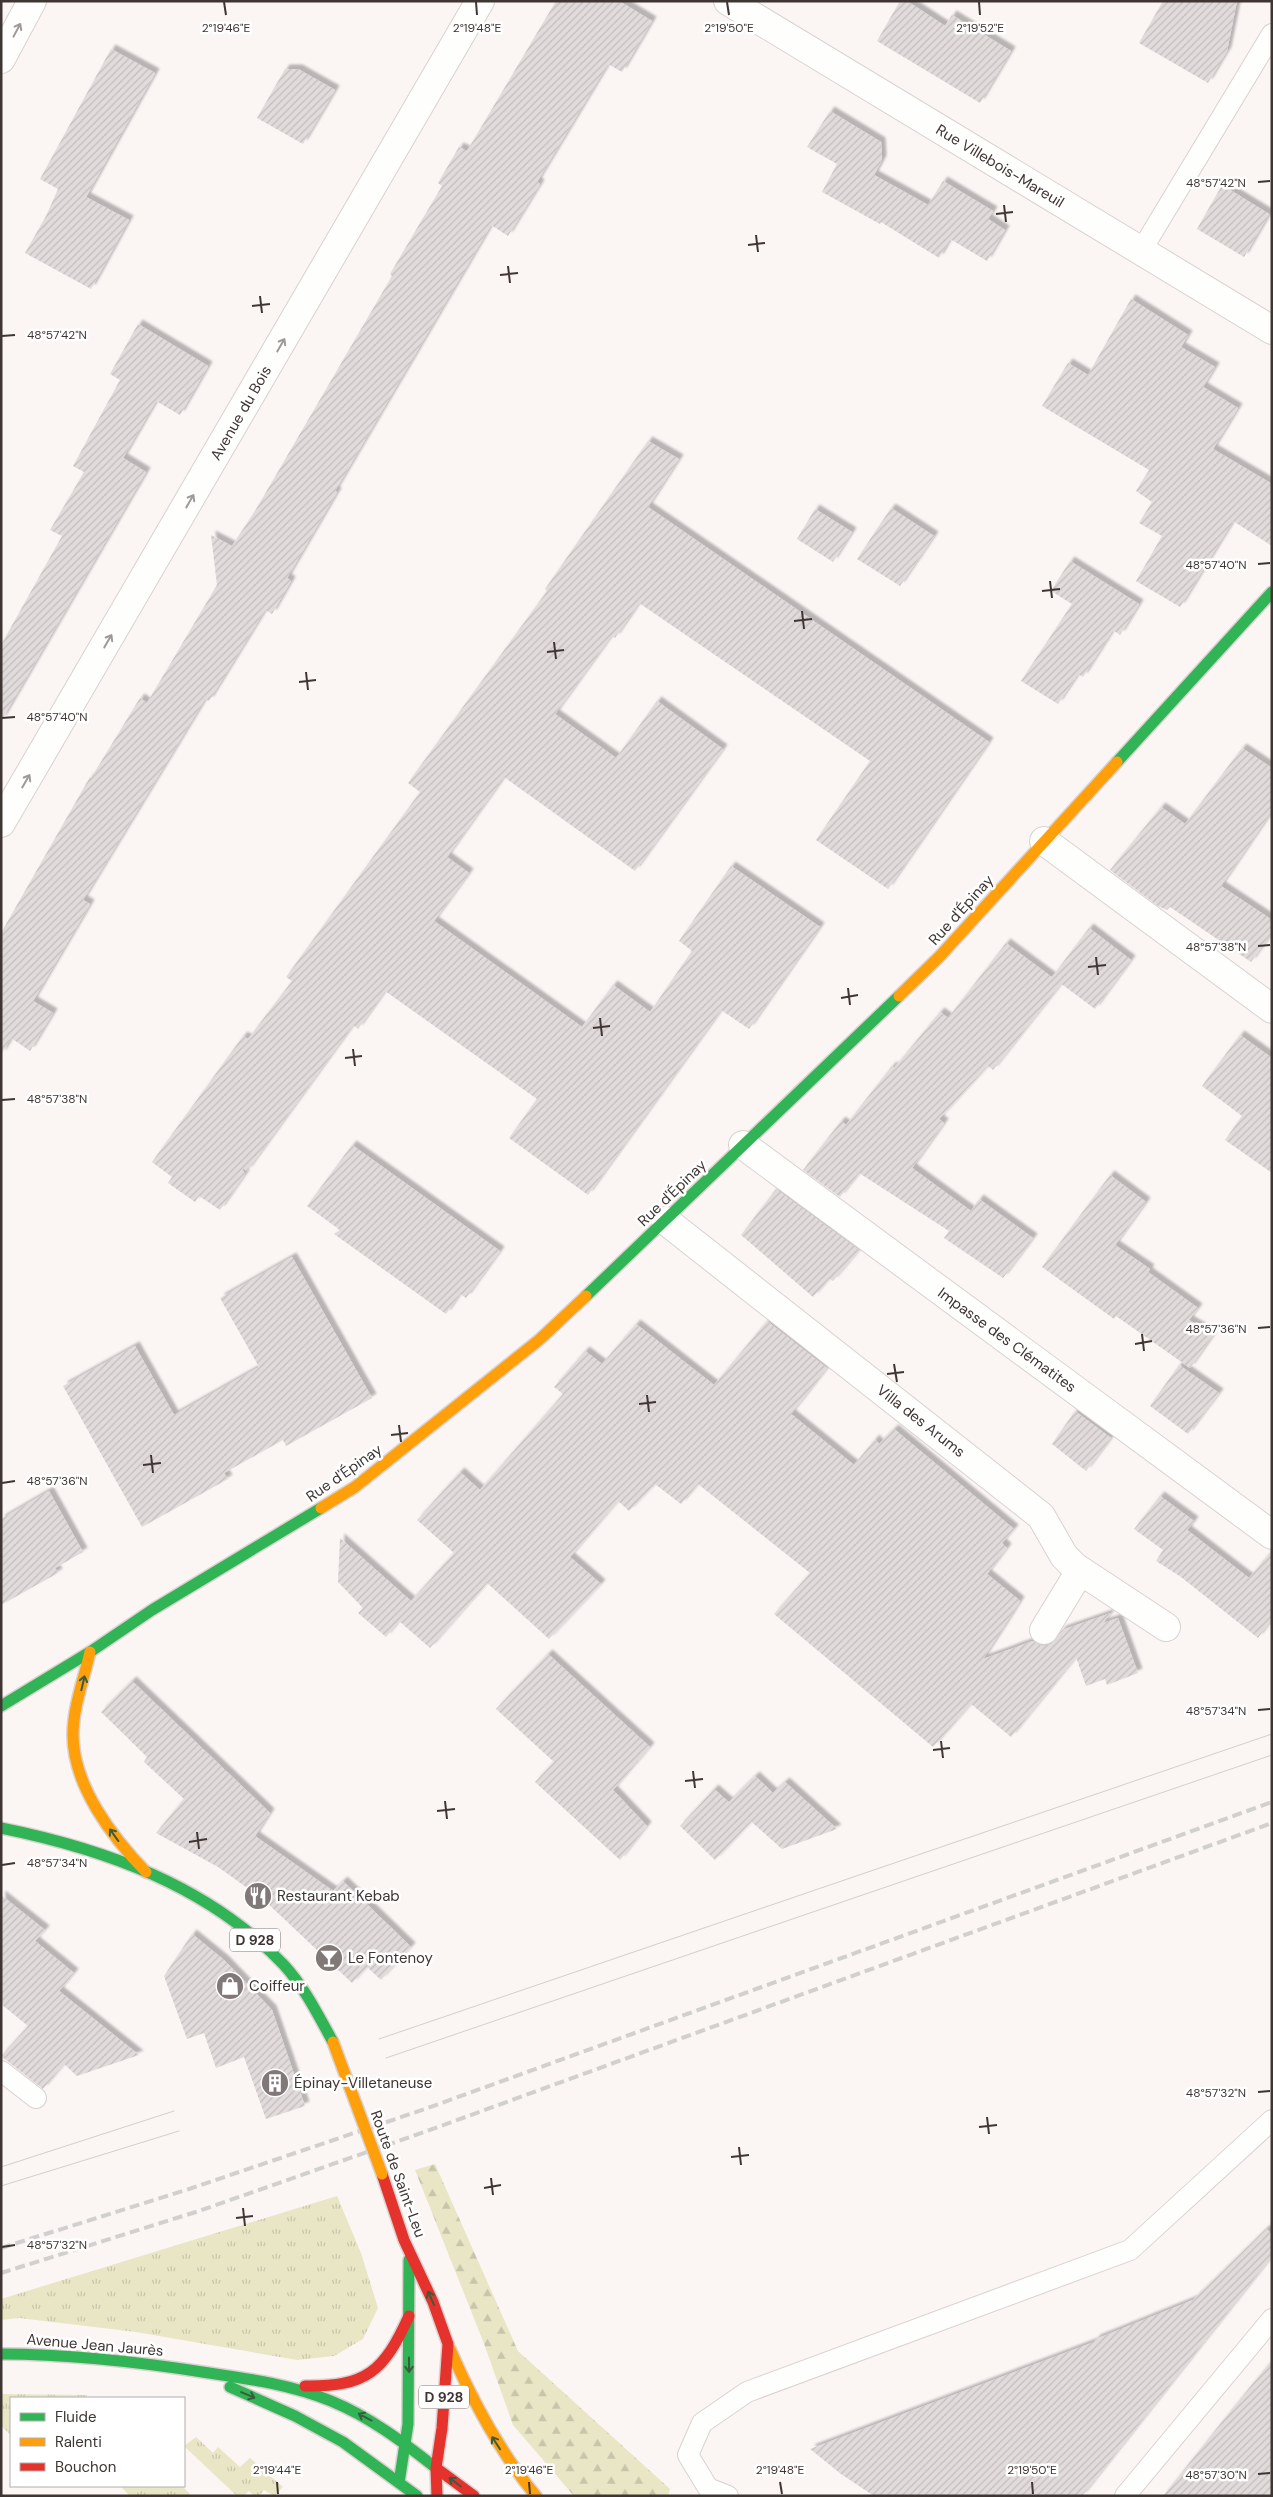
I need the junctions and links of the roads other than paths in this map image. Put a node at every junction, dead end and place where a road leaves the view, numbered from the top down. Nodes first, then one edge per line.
1 (32, 1) edge
2 (480, 1) edge
3 (728, 1) edge
4 (1272, 34) edge
5 (1, 59) edge
6 (1141, 251) junction
7 (1272, 330) edge
8 (1272, 592) edge
9 (1, 824) edge
10 (1044, 841) junction
11 (1272, 1009) edge
12 (743, 1145) junction
13 (666, 1221) junction
14 (1272, 1535) edge
15 (1080, 1571) junction
16 (1166, 1627) dead end
17 (1044, 1630) dead end
18 (90, 1652) junction
19 (1, 1706) edge
20 (1, 1828) edge
21 (146, 1872) junction
22 (1, 2071) edge
23 (36, 2098) dead end
24 (1272, 2120) edge
25 (409, 2251) junction
26 (409, 2316) junction
27 (1272, 2319) edge
28 (448, 2344) junction
29 (1, 2354) edge
30 (187, 2369) junction
31 (283, 2385) junction
32 (406, 2445) junction
33 (436, 2468) junction
34 (398, 2490) edge
35 (417, 2496) edge
36 (437, 2496) edge
37 (474, 2496) edge
38 (536, 2496) edge
39 (728, 2496) edge
40 (1125, 2496) edge

5 -> 1 street
9 -> 2 street, Avenue du Bois
3 - 6 street, Rue Villebois-Mareuil
4 - 6 lane
6 - 7 street, Rue Villebois-Mareuil
8 - 10 main road, Rue d'Épinay
10 - 11 street
10 - 12 main road, Rue d'Épinay
12 - 13 main road, Rue d'Épinay
12 - 14 street, Impasse des Clématites
13 - 15 street, Villa des Arums
13 - 18 main road, Rue d'Épinay
15 - 16 street, Villa des Arums
15 - 17 street
18 - 19 main road, Rue d'Épinay
21 -> 18 main road
20 - 21 main road, Route de Saint-Leu / D 928
21 - 25 main road, Route de Saint-Leu / D 928, bridge
22 - 23 lane
24 - 39 lane
25 - 26 main road, Route de Saint-Leu / D 928
28 -> 25 main road, Route de Saint-Leu / D 928
26 - 31 main road
26 -> 32 main road, Route de Saint-Leu / D 928
27 - 40 lane
28 - 33 main road, Route de Saint-Leu / D 928
38 -> 28 main road
29 - 30 main road, Avenue Jean Jaurès
30 - 31 main road, Avenue Jean Jaurès
30 -> 34 main road, Avenue Jean Jaurès
32 -> 31 main road, Avenue Jean Jaurès
32 - 33 main road, Avenue Jean Jaurès
32 - 34 main road, D 928
33 - 36 main road, Route de Saint-Leu / D 928
37 -> 33 main road
34 - 35 main road, Avenue Jean Jaurès

